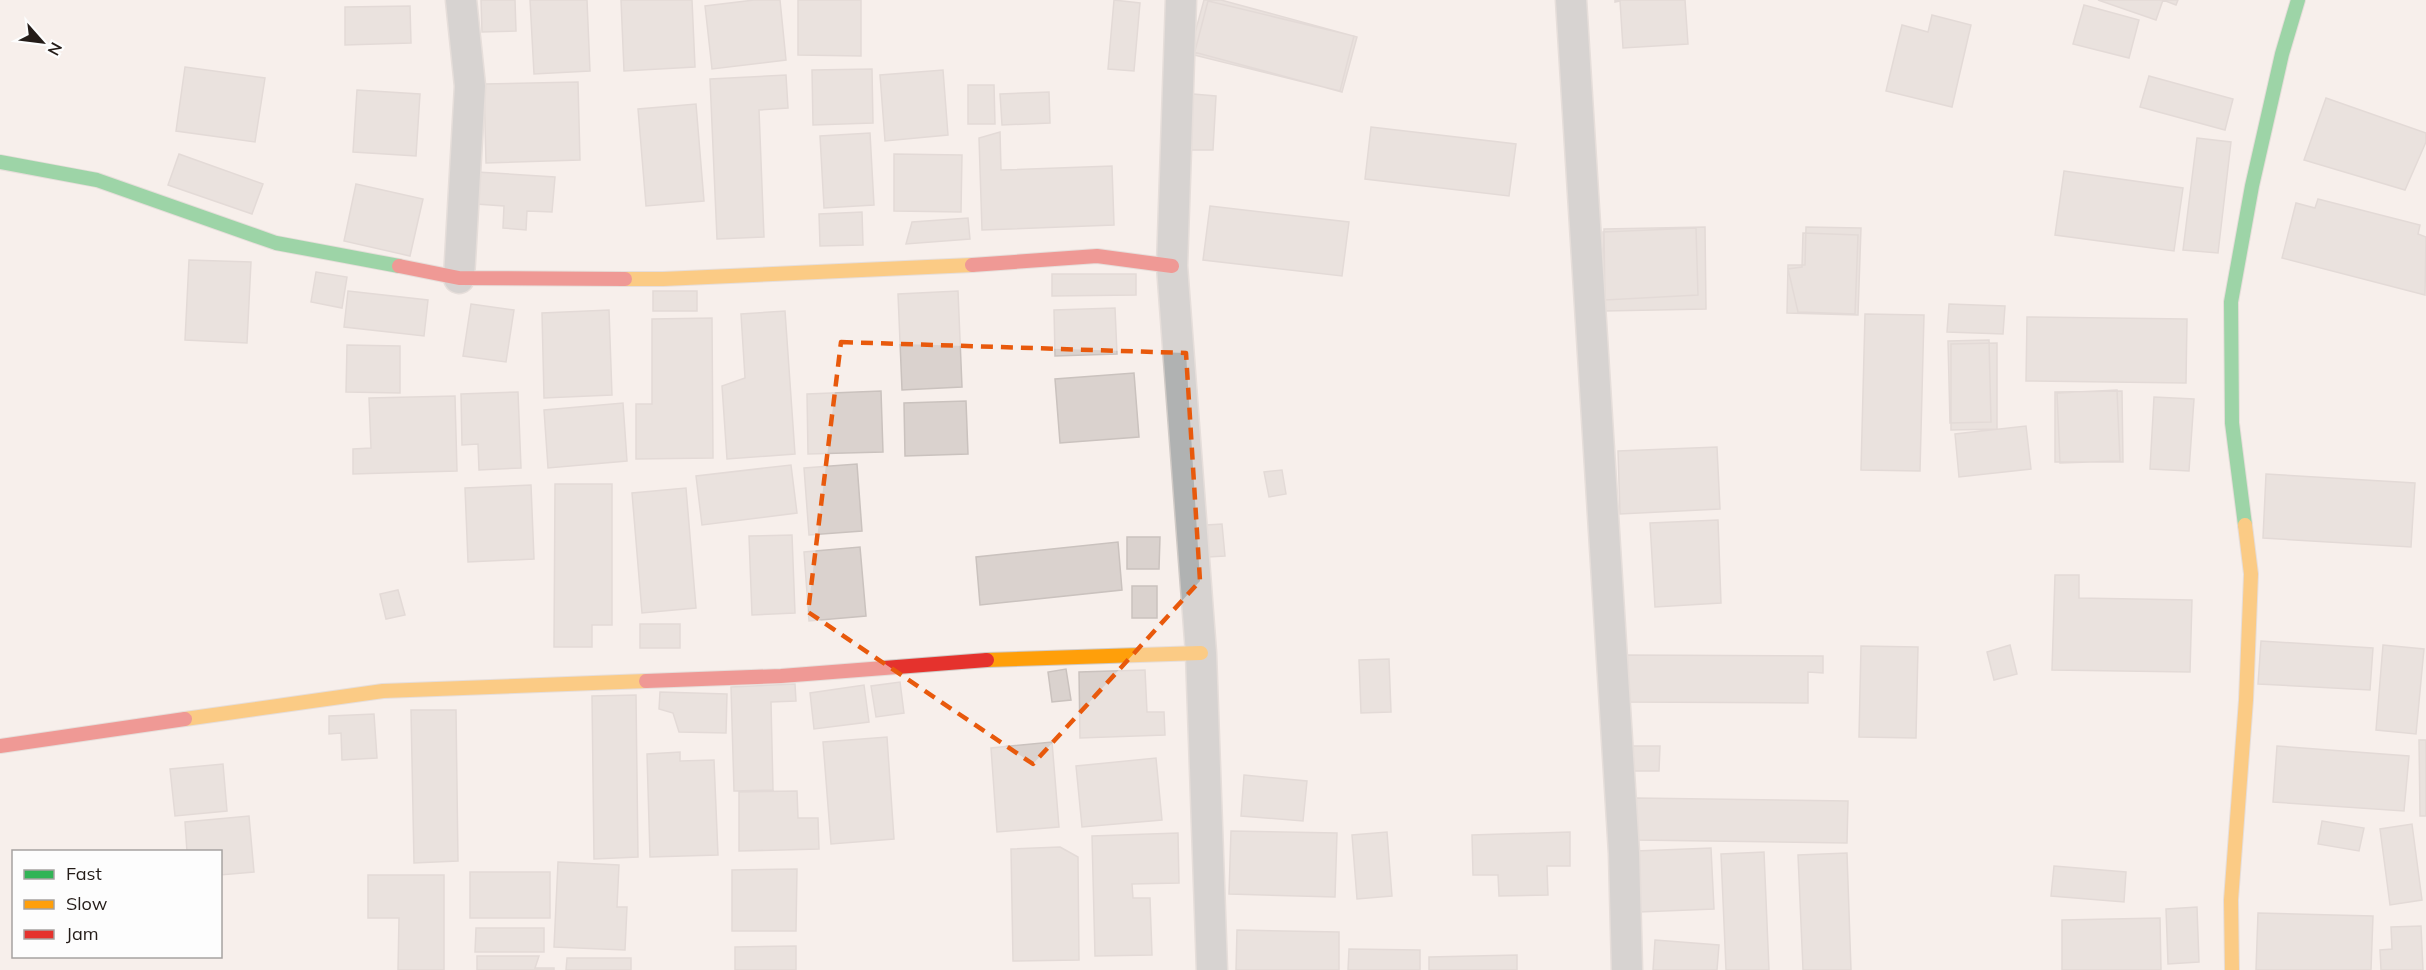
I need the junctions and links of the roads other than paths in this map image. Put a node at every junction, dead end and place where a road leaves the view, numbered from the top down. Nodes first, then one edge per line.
1 (461, 0) edge
2 (1181, 0) edge
3 (1571, 0) edge
4 (2298, 0) edge
5 (0, 162) edge
6 (1172, 266) junction
7 (459, 278) junction
8 (1201, 653) junction
9 (0, 746) edge
10 (1212, 970) edge
11 (1627, 970) edge
12 (2232, 970) edge

1 - 7 street
2 - 6 street
3 - 11 street
4 - 12 street
5 - 7 street
6 - 7 street
6 - 8 street
8 - 9 street
8 - 10 street

